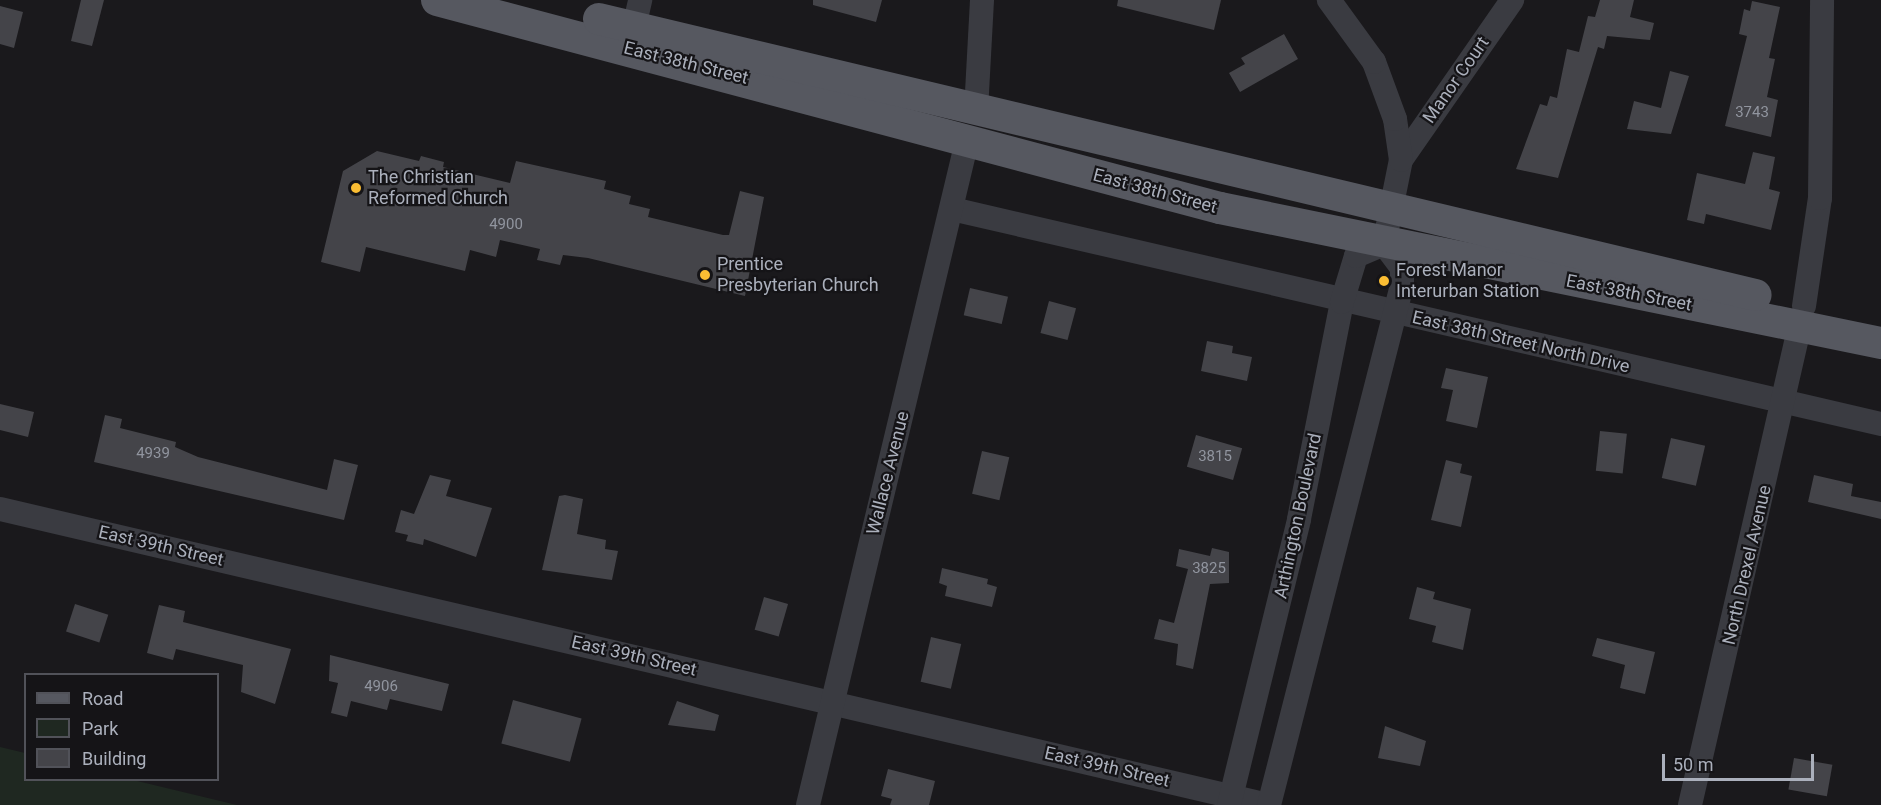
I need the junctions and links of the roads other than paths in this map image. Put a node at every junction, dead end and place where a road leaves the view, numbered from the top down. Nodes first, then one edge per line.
1 (437, 0) edge
2 (523, 0) edge
3 (982, 0) edge
4 (1329, 0) edge
5 (1512, 0) edge
6 (1822, 0) edge
7 (637, 14) edge
8 (976, 111) junction
9 (967, 141) junction
10 (1401, 160) junction
11 (952, 209) junction
12 (1387, 232) junction
13 (1342, 302) junction
14 (1391, 313) junction
15 (1802, 315) junction
16 (1881, 323) edge
17 (1881, 344) edge
18 (1786, 402) junction
19 (1881, 424) edge
20 (0, 509) edge
21 (832, 703) junction
22 (1230, 801) edge
23 (808, 805) edge
24 (1269, 805) edge
25 (1690, 805) edge

1 - 9 main road, East 38th Street
2 - 7 main road, East 38th Street
3 - 8 street
4 - 10 street
5 - 10 street, Manor Court
6 - 15 street, North Drexel Avenue
7 - 8 main road, East 38th Street
8 - 12 main road, East 38th Street
9 - 11 street, Wallace Avenue
9 - 12 main road, East 38th Street
10 - 12 street
11 - 13 street, East 38th Street North Drive
11 - 21 street, Wallace Avenue
12 - 13 street, Arthington Boulevard
12 - 14 street, Arthington Boulevard
12 - 15 main road, East 38th Street
13 - 14 street, East 38th Street North Drive
13 - 22 street, Arthington Boulevard
14 - 18 street, East 38th Street North Drive
14 - 24 street, Arthington Boulevard
15 - 16 main road, East 38th Street
15 - 17 main road, East 38th Street
15 - 18 street, North Drexel Avenue
18 - 19 street, East 38th Street North Drive
18 - 25 street, North Drexel Avenue
20 - 21 street, East 39th Street
21 - 22 street, East 39th Street
21 - 23 street, Wallace Avenue
22 - 24 street, East 39th Street

